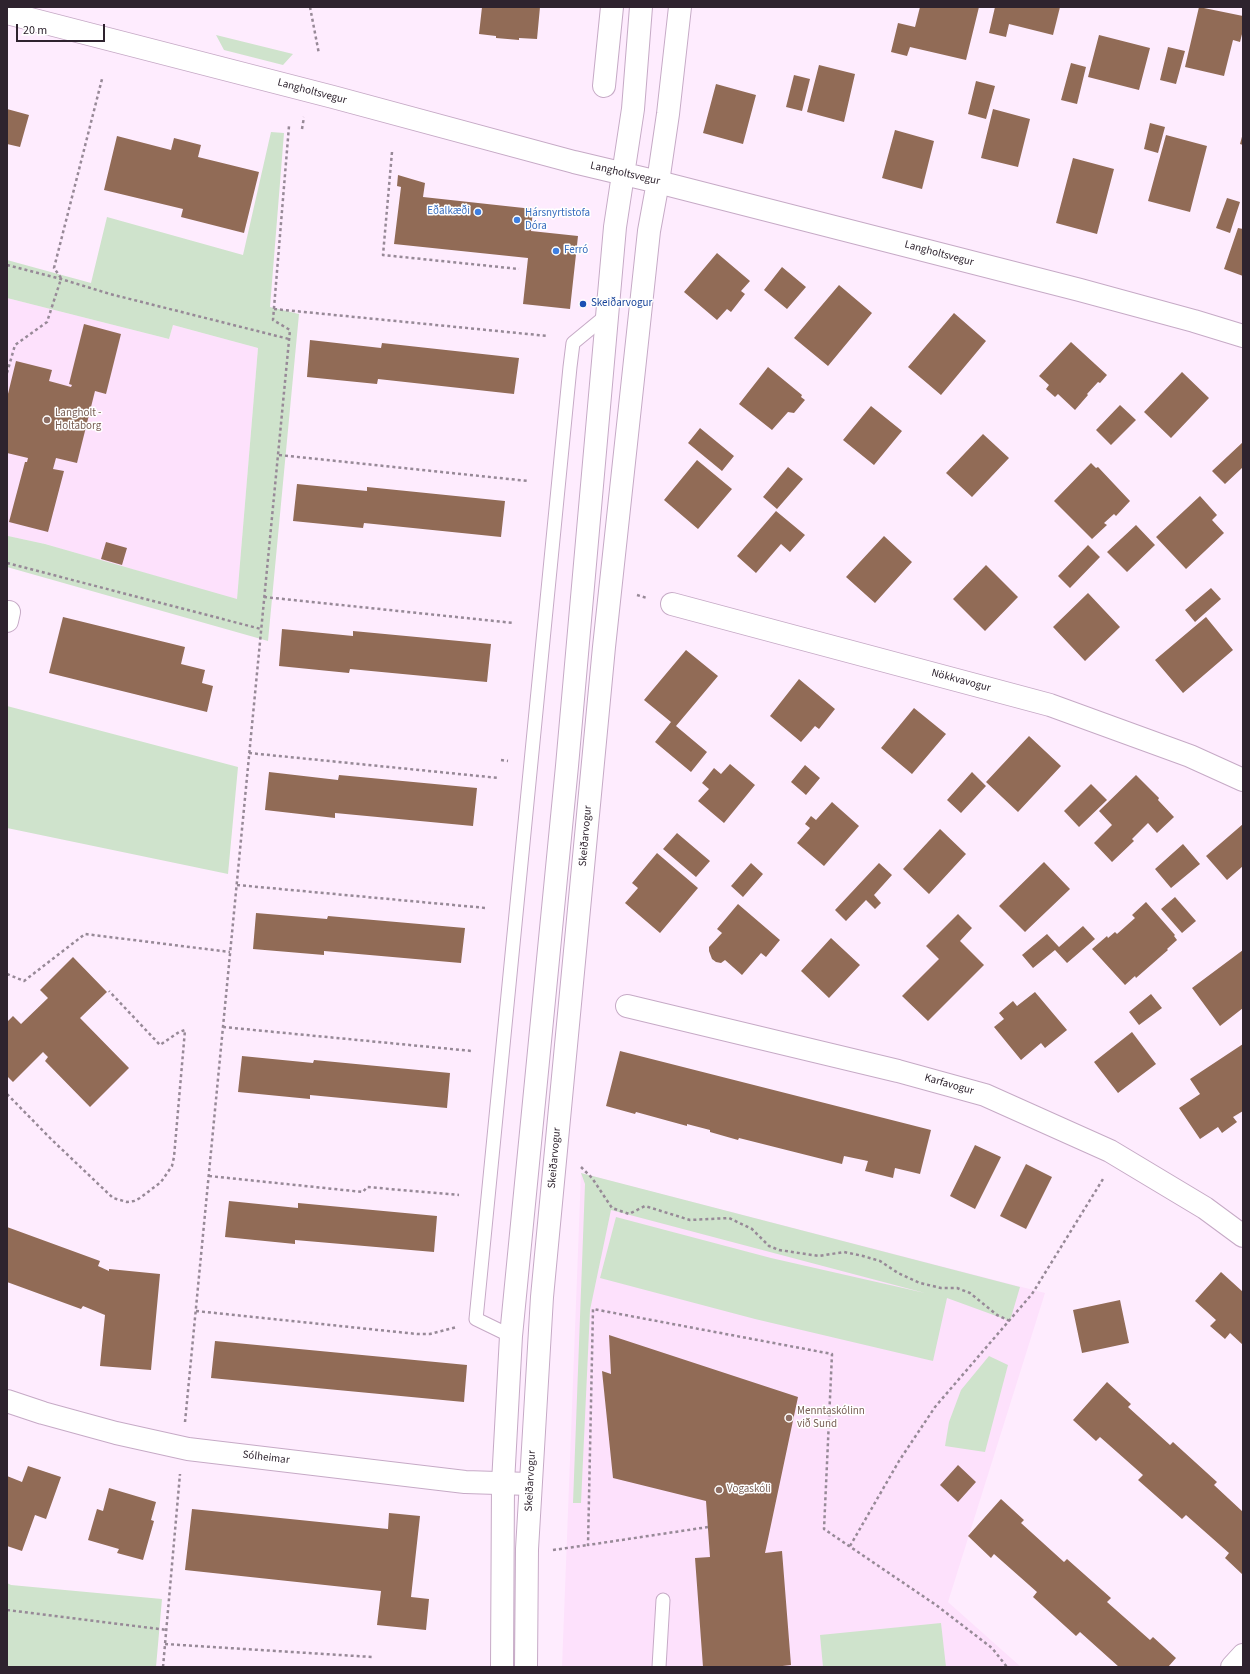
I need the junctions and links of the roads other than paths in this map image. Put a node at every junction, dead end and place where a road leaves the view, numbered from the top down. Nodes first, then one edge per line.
1 (612, 7) edge
2 (680, 7) edge
3 (641, 9) edge
4 (7, 13) edge
5 (604, 86) dead end
6 (624, 174) junction
7 (658, 182) junction
8 (607, 315) junction
9 (1243, 336) edge
10 (672, 604) dead end
11 (7, 612) edge
12 (7, 621) edge
13 (1243, 780) edge
14 (626, 1006) dead end
15 (1243, 1236) edge
16 (511, 1336) junction
17 (7, 1401) edge
18 (503, 1483) junction
19 (530, 1484) junction
20 (663, 1600) dead end
21 (1243, 1655) edge
22 (502, 1667) edge
23 (526, 1667) edge
24 (660, 1667) edge
25 (1232, 1667) edge

1 - 3 street
1 - 5 street
2 - 7 street, Skeiðarvogur
3 - 6 street
4 - 6 street, Langholtsvegur
6 - 7 street, Langholtsvegur
6 - 8 street
7 - 9 street, Langholtsvegur
7 - 19 street, Skeiðarvogur
8 - 16 street
8 - 16 lane
10 - 13 street, Nökkvavogur
11 - 12 street
14 - 15 street, Karfavogur
16 - 18 street
17 - 18 street, Sólheimar
18 - 19 street, Sólheimar
18 - 22 street
19 - 23 street, Skeiðarvogur
20 - 24 lane
21 - 25 street

